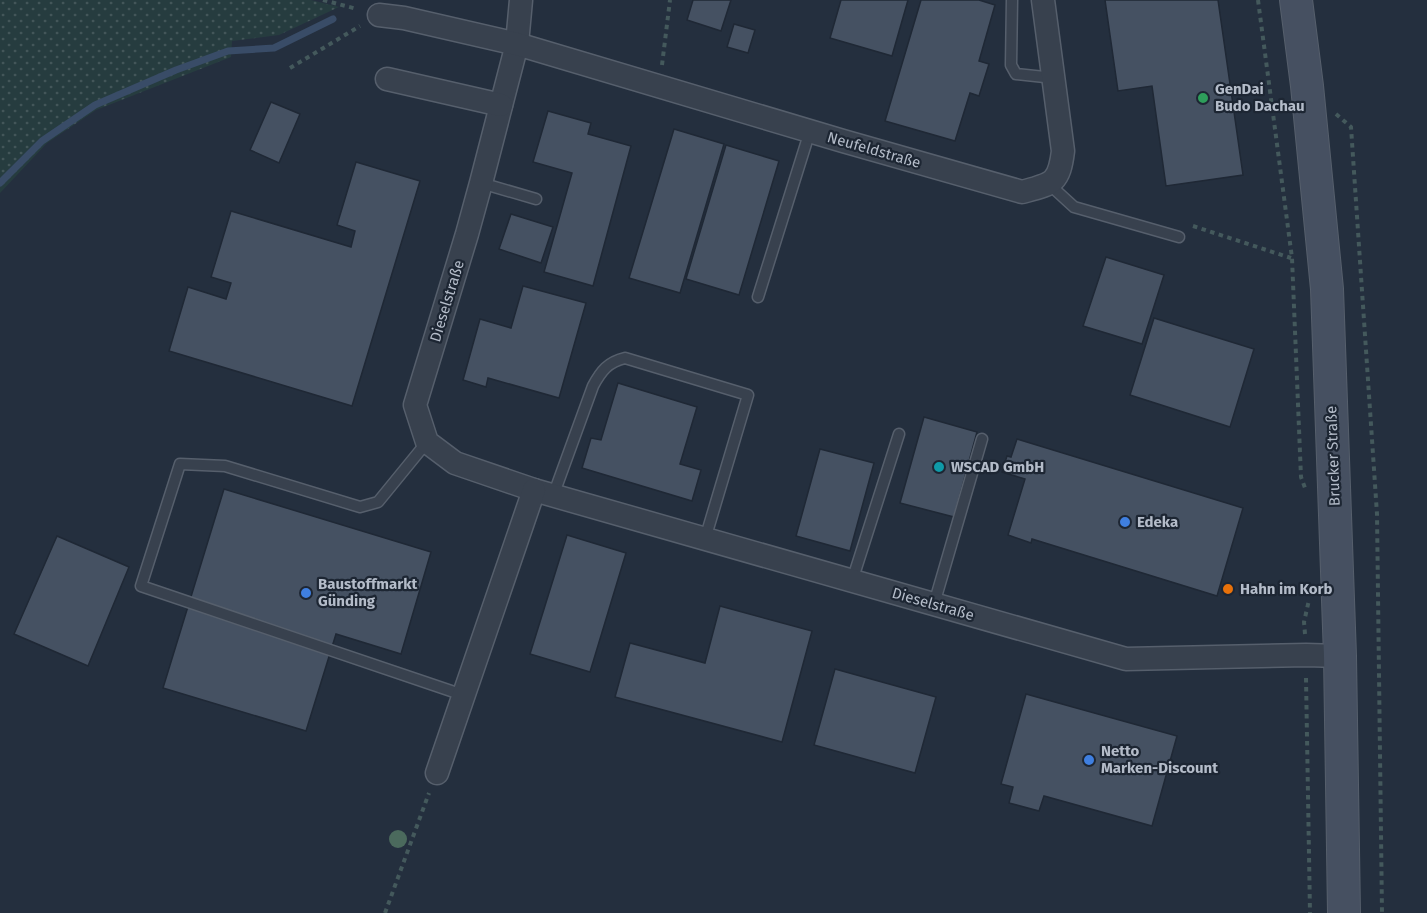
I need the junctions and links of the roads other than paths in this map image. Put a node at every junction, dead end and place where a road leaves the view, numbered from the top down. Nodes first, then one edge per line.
1 (521, 0) edge
2 (1011, 0) edge
3 (1043, 0) edge
4 (1296, 0) edge
5 (378, 15) road end
6 (517, 44) junction
7 (1054, 78) junction
8 (387, 79) dead end
9 (501, 105) junction
10 (810, 131) junction
11 (481, 183) junction
12 (1050, 185) junction
13 (536, 199) dead end
14 (1179, 237) dead end
15 (758, 297) dead end
16 (899, 434) dead end
17 (982, 439) dead end
18 (427, 442) junction
19 (544, 493) junction
20 (705, 539) junction
21 (852, 581) junction
22 (933, 604) junction
23 (1340, 656) junction
24 (464, 695) junction
25 (436, 773) road end
26 (1344, 913) edge

1 - 6 street, Dieselstraße
2 - 7 lane
3 - 7 street
4 - 23 main road, Brucker Straße
5 - 6 street
6 - 9 street, Dieselstraße
6 - 10 street, Neufeldstraße
7 - 12 street
8 - 9 street
9 - 11 street, Dieselstraße
10 - 12 street, Neufeldstraße
10 - 15 lane
11 - 13 lane
11 - 18 street, Dieselstraße
12 - 14 lane
16 - 21 lane
17 - 22 lane
18 - 19 street, Dieselstraße
18 - 24 lane
19 - 20 street, Dieselstraße
19 - 20 lane
19 - 24 street
20 - 21 street, Dieselstraße
21 - 22 street, Dieselstraße
22 - 23 street, Dieselstraße
23 - 26 main road, Brucker Straße
24 - 25 street

